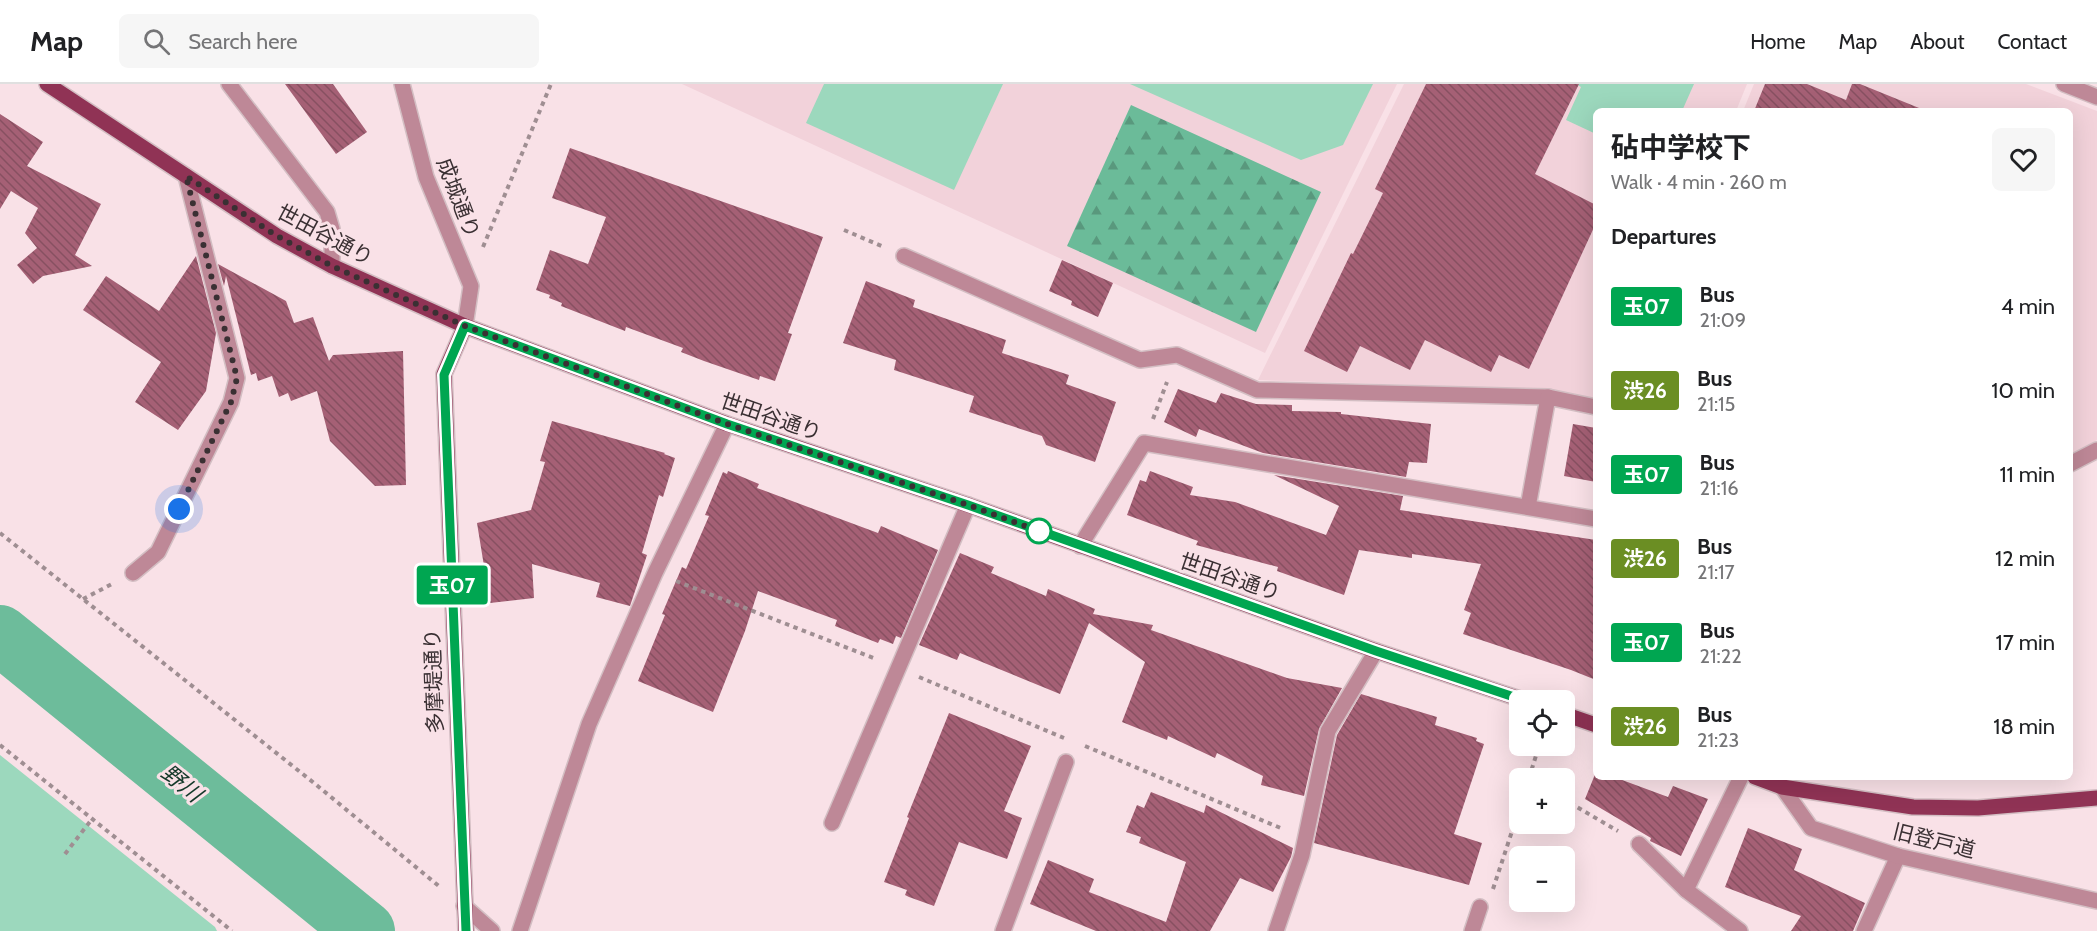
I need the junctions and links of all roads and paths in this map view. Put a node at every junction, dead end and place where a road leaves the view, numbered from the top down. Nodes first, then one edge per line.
1 (47, 84) edge
2 (229, 84) edge
3 (402, 84) edge
4 (551, 84) edge
5 (2064, 84) edge
6 (2097, 97) edge
7 (186, 176) junction
8 (844, 230) dead end
9 (483, 248) dead end
10 (904, 256) joint
11 (332, 266) junction
12 (465, 326) junction
13 (1178, 355) junction
14 (1548, 397) junction
15 (1593, 406) edge
16 (727, 424) junction
17 (1144, 442) junction
18 (2097, 450) edge
19 (2073, 462) edge
20 (968, 505) junction
21 (1528, 507) junction
22 (1593, 518) edge
23 (0, 533) edge
24 (1080, 546) junction
25 (133, 573) joint
26 (655, 573) junction
27 (83, 599) junction
28 (1376, 651) junction
29 (899, 669) junction
30 (1509, 695) edge
31 (1575, 718) edge
32 (1593, 724) edge
33 (1067, 739) dead end
34 (1078, 743) dead end
35 (0, 745) edge
36 (1066, 762) dead end
37 (1740, 780) edge
38 (1763, 780) edge
39 (1782, 787) junction
40 (2097, 798) edge
41 (1575, 806) edge
42 (92, 819) junction
43 (832, 823) dead end
44 (1511, 834) edge
45 (1306, 838) junction
46 (1639, 844) joint
47 (65, 854) dead end
48 (1898, 856) junction
49 (1686, 890) junction
50 (2097, 901) edge
51 (464, 906) junction
52 (1480, 907) joint
53 (466, 927) edge
54 (232, 931) edge
55 (492, 931) edge
56 (520, 931) edge
57 (1003, 931) edge
58 (1276, 931) edge
59 (1472, 931) edge
60 (1740, 931) edge
61 (1864, 931) edge

1 - 7 main road, 世田谷通り
2 - 11 street
3 - 12 street, 成城通り
4 - 9 path
5 - 6 street
7 - 11 main road, 世田谷通り
7 - 25 street
8 - 10 path
10 - 13 street
11 - 12 main road, 世田谷通り
12 - 16 main road, 世田谷通り
12 - 51 main road, 多摩堤通り
13 - 14 street
13 - 17 path
14 - 15 street
14 - 21 street
16 - 20 main road, 世田谷通り
16 - 26 street
17 - 21 street
17 - 24 street
18 - 19 street
20 - 24 main road, 世田谷通り
20 - 29 street
21 - 22 street
23 - 27 path
24 - 28 main road, 世田谷通り
25 - 27 path
26 - 29 path
26 - 56 street
27 - 51 path
28 - 30 main road, 世田谷通り
28 - 45 street
29 - 33 path
29 - 43 street
31 - 32 main road
34 - 45 path
35 - 42 path
36 - 57 street
37 - 49 street
38 - 39 main road
39 - 40 main road
39 - 48 street, 旧登戸道
41 - 46 path
42 - 47 path
42 - 54 path
44 - 52 path
45 - 58 street
46 - 49 street
48 - 50 street, 旧登戸道
48 - 61 street
49 - 60 street
51 - 53 main road, 多摩堤通り
51 - 55 street
52 - 59 street

